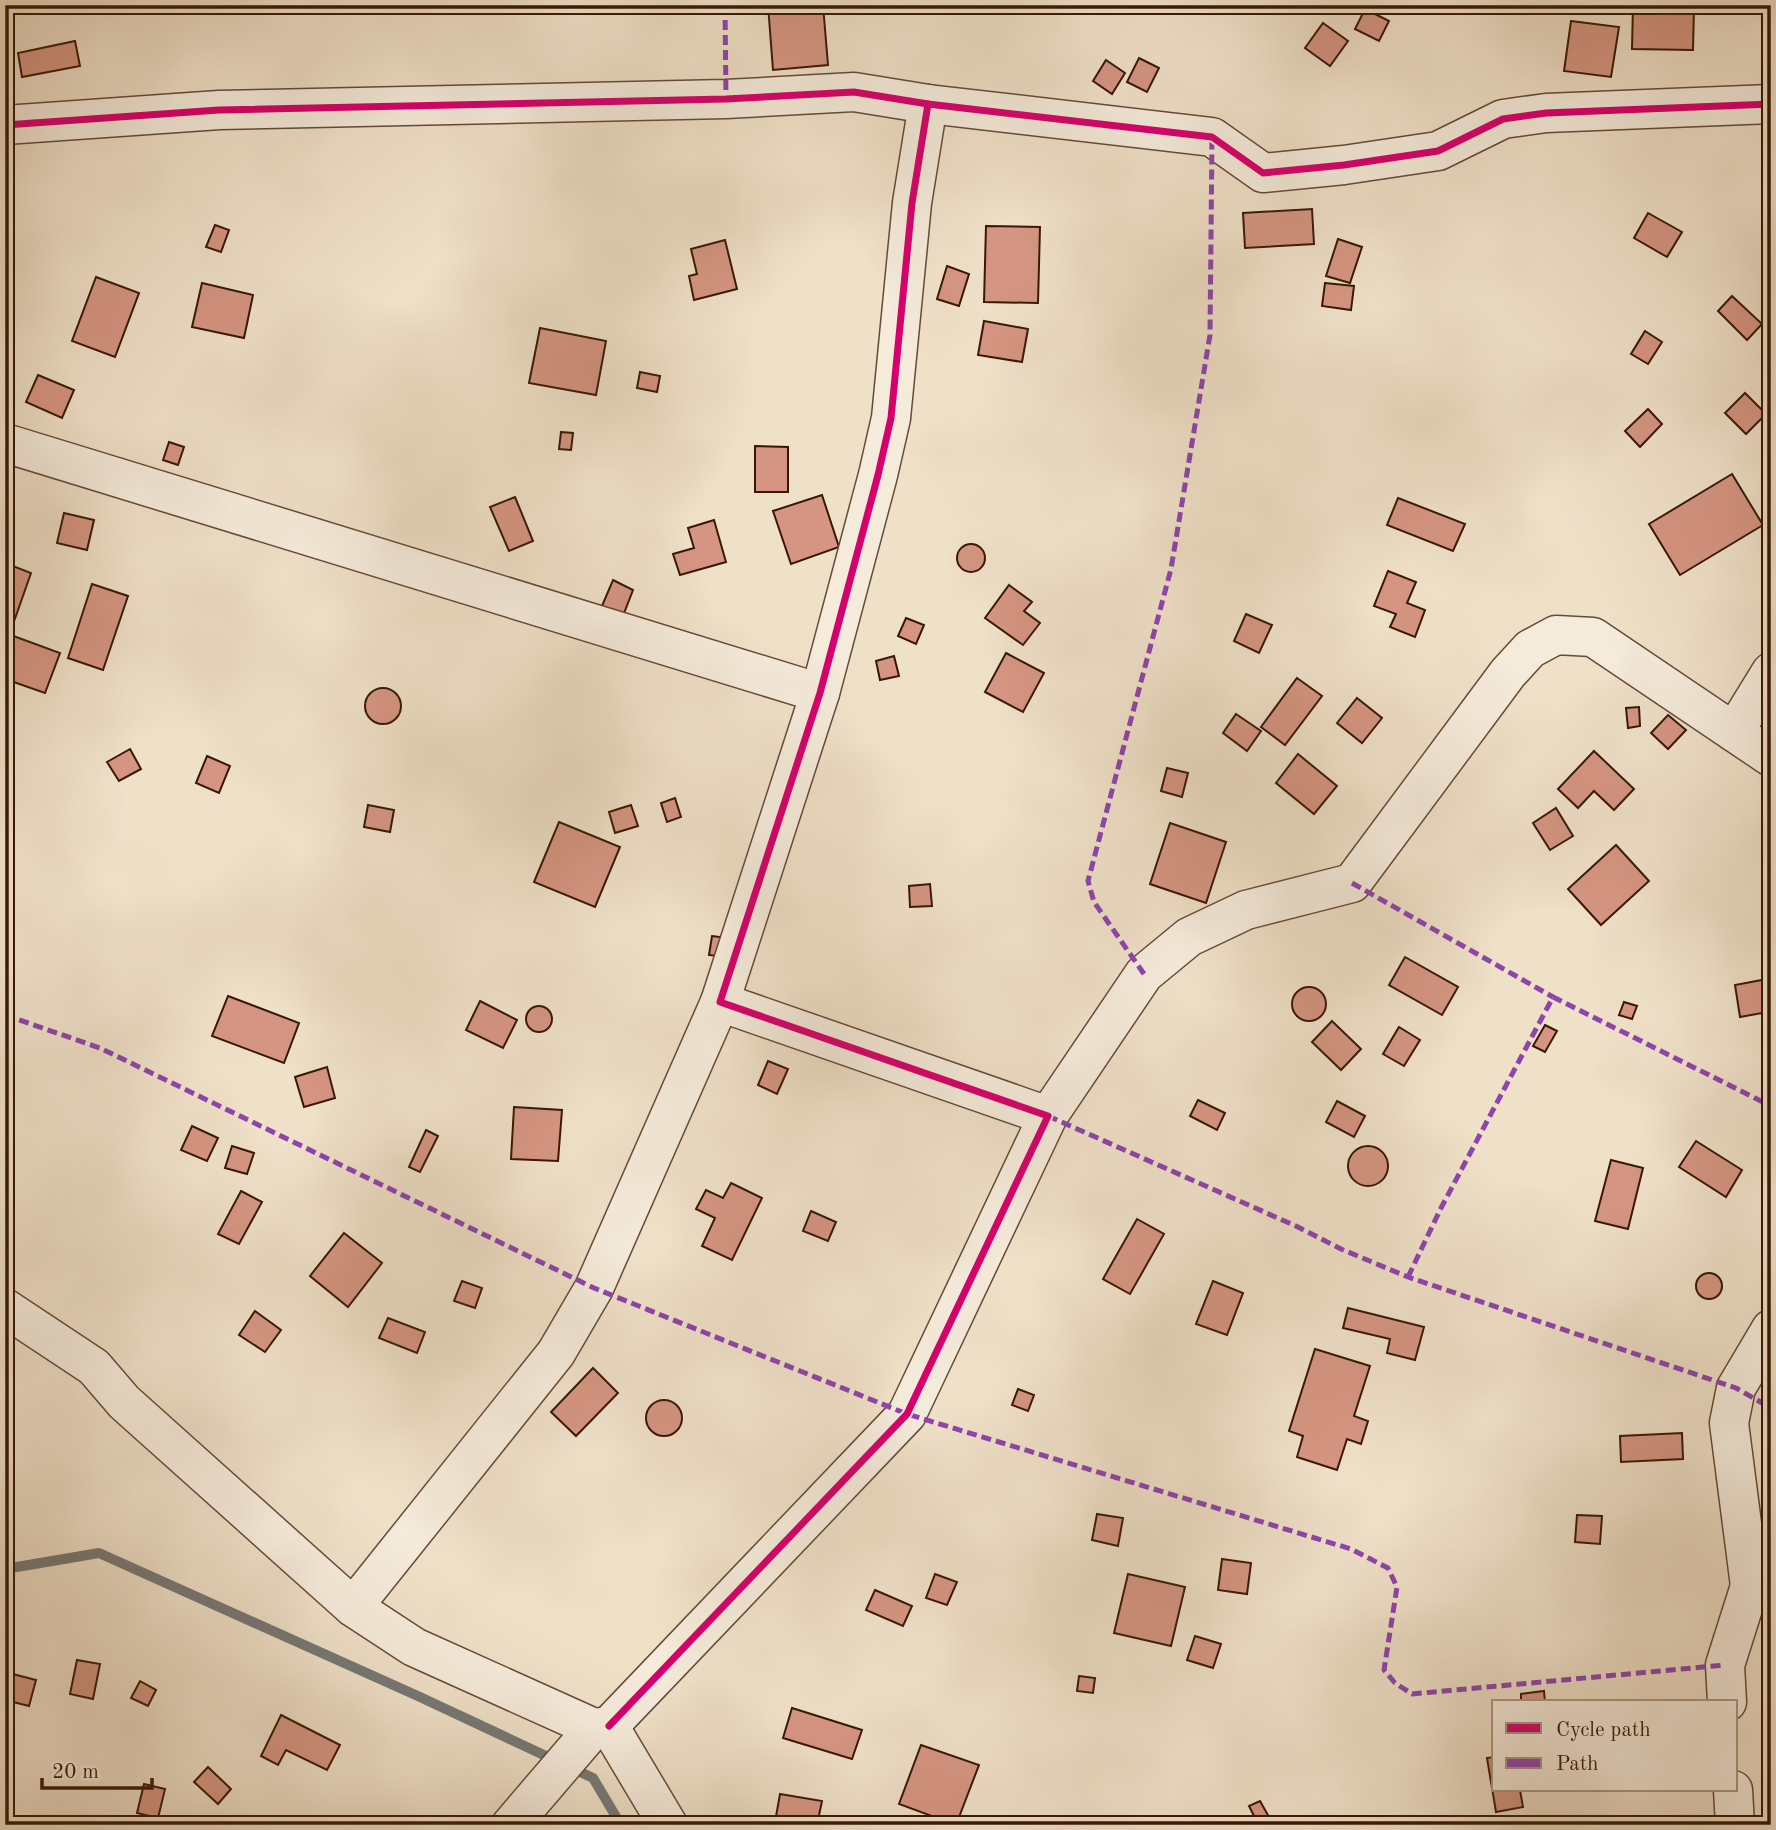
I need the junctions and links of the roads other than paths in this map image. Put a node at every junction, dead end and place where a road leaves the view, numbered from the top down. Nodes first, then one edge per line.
1 (928, 104) junction
2 (1771, 104) edge
3 (5, 125) edge
4 (5, 443) edge
5 (1771, 672) edge
6 (820, 693) junction
7 (1734, 732) junction
8 (1771, 757) edge
9 (720, 1002) junction
10 (1048, 1116) junction
11 (5, 1308) edge
12 (1771, 1329) edge
13 (1771, 1552) edge
14 (1750, 1586) junction
15 (353, 1607) junction
16 (1727, 1700) edge
17 (601, 1727) junction
18 (1733, 1792) edge
19 (512, 1825) edge
20 (668, 1825) edge
21 (1735, 1825) edge

1 - 2 street
1 - 3 street
1 - 6 street
4 - 6 street
5 - 7 street
6 - 9 street
7 - 8 street
7 - 10 street
9 - 10 street
9 - 15 street
10 - 17 street
11 - 15 street
12 - 14 street
13 - 14 street
14 - 16 street
15 - 17 street
17 - 19 street
17 - 20 street
18 - 21 street

